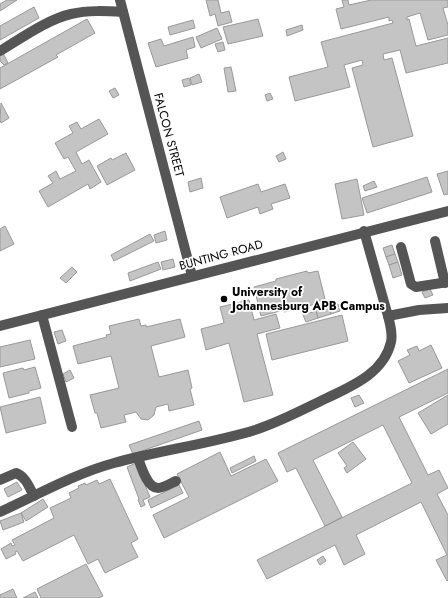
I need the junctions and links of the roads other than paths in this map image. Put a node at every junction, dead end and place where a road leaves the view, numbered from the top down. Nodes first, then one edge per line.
1 (120, 0) edge
2 (123, 12) junction
3 (0, 51) edge
4 (448, 211) edge
5 (364, 231) junction
6 (435, 240) dead end
7 (401, 247) dead end
8 (192, 276) junction
9 (447, 282) edge
10 (448, 308) edge
11 (42, 315) junction
12 (388, 316) junction
13 (0, 326) edge
14 (72, 427) dead end
15 (138, 458) junction
16 (0, 480) edge
17 (176, 481) dead end
18 (34, 496) junction
19 (0, 512) edge

1 - 2 street, FALCON STREET
2 - 3 street
2 - 8 street, FALCON STREET
4 - 5 street, BUNTING ROAD
5 - 8 street, BUNTING ROAD
5 - 12 street
6 - 9 street
7 - 9 street
8 - 11 street, BUNTING ROAD
10 - 12 street
11 - 13 street, BUNTING ROAD
11 - 14 street
12 - 15 street
15 - 17 street
15 - 18 street
16 - 18 street
18 - 19 street

